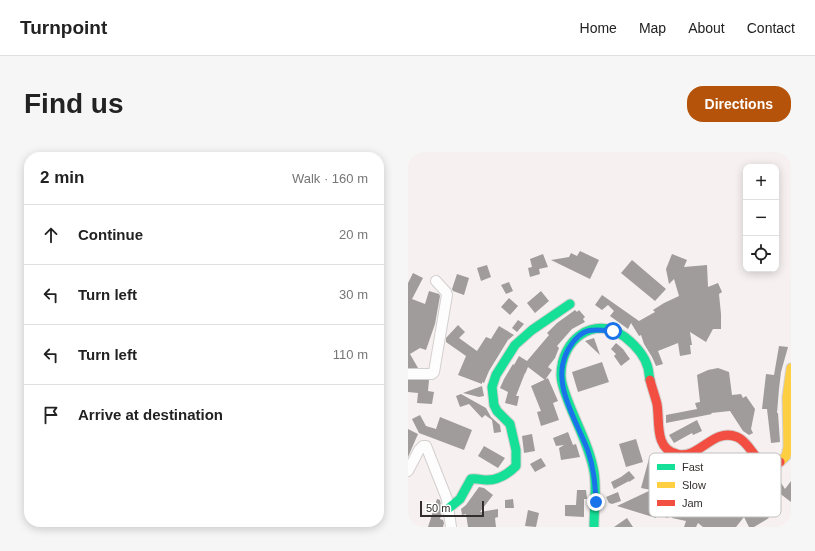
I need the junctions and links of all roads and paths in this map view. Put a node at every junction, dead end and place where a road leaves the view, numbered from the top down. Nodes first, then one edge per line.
1 (436, 281) dead end
2 (570, 304) dead end
3 (791, 368) edge
4 (408, 374) edge
5 (675, 453) edge
6 (690, 453) edge
7 (754, 453) edge
8 (786, 462) edge
9 (408, 471) edge
10 (449, 508) junction
11 (452, 527) edge
12 (594, 527) edge

1 - 4 street
2 - 10 street
3 - 8 street
5 - 12 street
6 - 7 street
9 - 10 street
10 - 11 street

